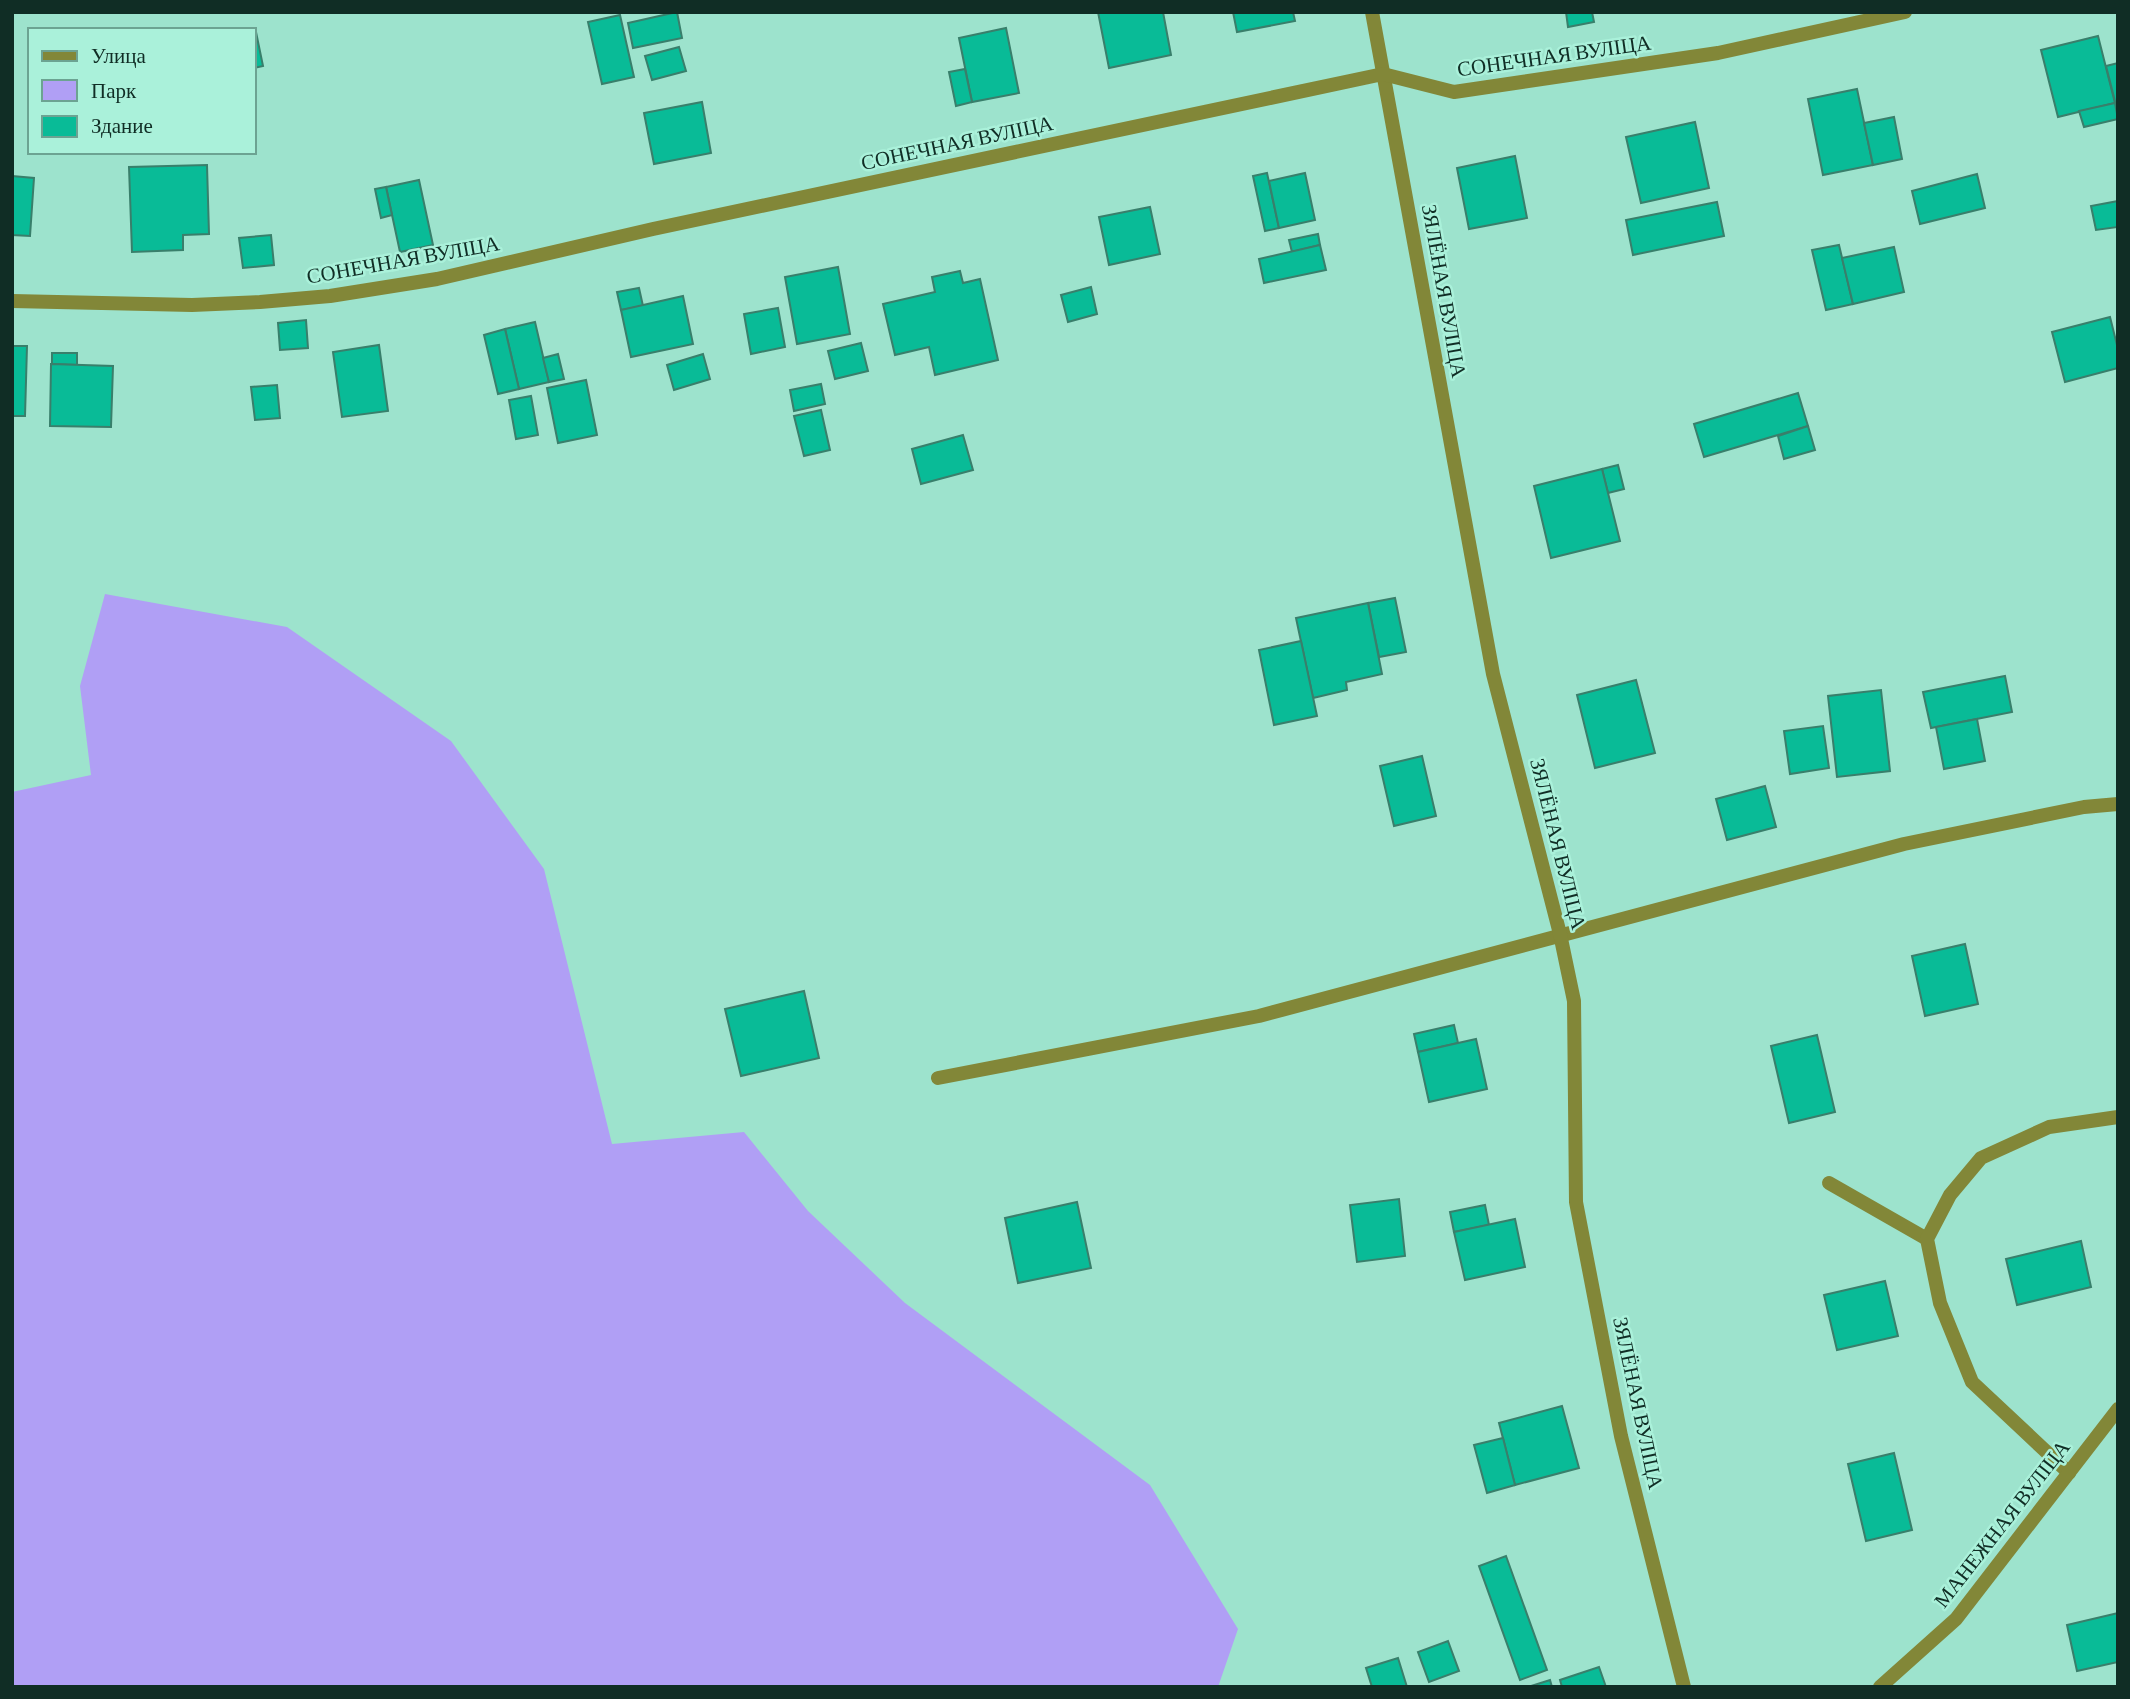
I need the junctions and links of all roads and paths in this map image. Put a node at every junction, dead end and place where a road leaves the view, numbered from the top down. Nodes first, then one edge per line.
1 (1372, 12) edge
2 (1905, 12) edge
3 (1383, 74) junction
4 (12, 301) edge
5 (2118, 804) edge
6 (1560, 934) junction
7 (938, 1078) dead end
8 (2118, 1117) edge
9 (1829, 1182) dead end
10 (1927, 1239) junction
11 (2118, 1409) edge
12 (2069, 1473) junction
13 (1684, 1687) edge
14 (1880, 1687) edge

1 - 3 street, ЗЯЛЁНАЯ ВУЛІЦА
2 - 3 street, СОНЕЧНАЯ ВУЛІЦА
3 - 4 street, СОНЕЧНАЯ ВУЛІЦА
3 - 6 street, ЗЯЛЁНАЯ ВУЛІЦА
5 - 6 street
6 - 7 street
6 - 13 street, ЗЯЛЁНАЯ ВУЛІЦА
8 - 10 street
9 - 10 street
10 - 12 street
11 - 12 street, МАНЕЖНАЯ ВУЛІЦА
12 - 14 street, МАНЕЖНАЯ ВУЛІЦА

